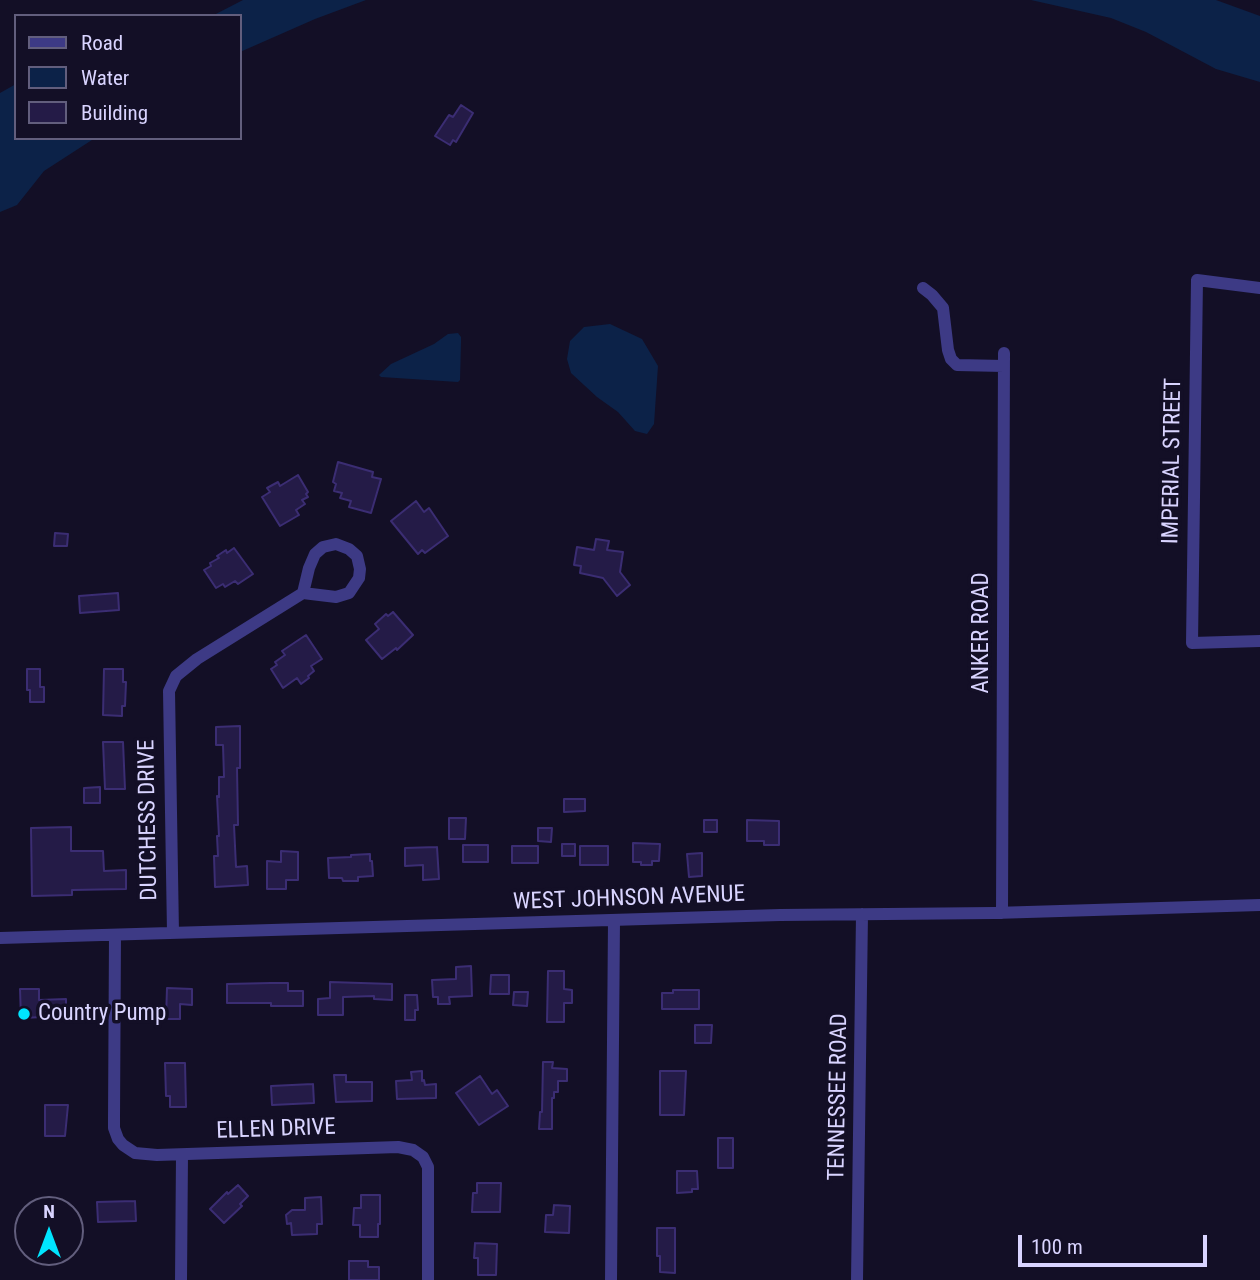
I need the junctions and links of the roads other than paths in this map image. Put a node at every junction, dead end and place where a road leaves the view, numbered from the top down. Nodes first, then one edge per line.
1 (923, 288) dead end
2 (1260, 288) edge
3 (303, 593) junction
4 (1260, 641) edge
5 (1260, 905) edge
6 (1002, 913) junction
7 (862, 914) junction
8 (614, 921) junction
9 (173, 933) junction
10 (114, 935) junction
11 (0, 938) edge
12 (182, 1155) junction
13 (181, 1280) edge
14 (428, 1280) edge
15 (611, 1280) edge
16 (857, 1280) edge

1 - 6 street, ANKER ROAD
2 - 4 street, IMPERIAL STREET
3 - 3 street
3 - 9 street, DUTCHESS DRIVE
5 - 6 street, WEST JOHNSON AVENUE
6 - 7 street, WEST JOHNSON AVENUE
7 - 8 street, WEST JOHNSON AVENUE
7 - 16 street, TENNESSEE ROAD
8 - 9 street, WEST JOHNSON AVENUE
8 - 15 street
9 - 10 street, WEST JOHNSON AVENUE
10 - 11 street, WEST JOHNSON AVENUE
10 - 12 street, ELLEN DRIVE
12 - 13 street
12 - 14 street, ELLEN DRIVE

